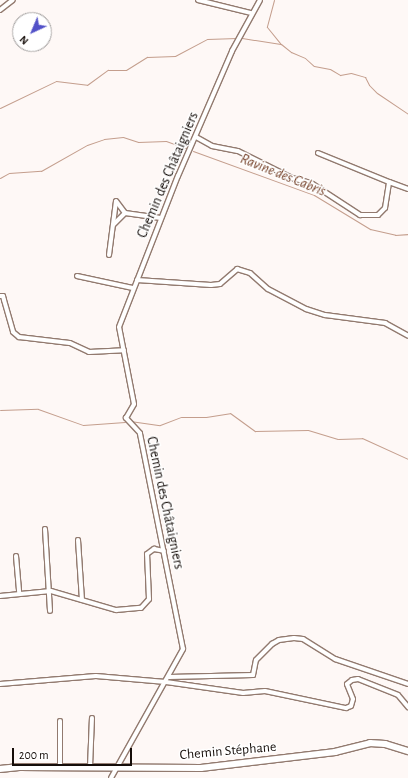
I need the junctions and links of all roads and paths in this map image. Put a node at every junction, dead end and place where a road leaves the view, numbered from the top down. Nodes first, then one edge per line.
1 (13, 0) edge
2 (198, 0) edge
3 (260, 0) edge
4 (0, 10) edge
5 (251, 13) junction
6 (196, 137) junction
7 (318, 153) dead end
8 (389, 182) junction
9 (408, 189) edge
10 (125, 213) junction
11 (161, 218) junction
12 (113, 225) junction
13 (109, 255) dead end
14 (77, 276) dead end
15 (137, 280) junction
16 (133, 288) junction
17 (0, 296) edge
18 (408, 336) edge
19 (124, 350) junction
20 (45, 529) dead end
21 (78, 540) dead end
22 (164, 551) junction
23 (16, 556) dead end
24 (50, 591) junction
25 (19, 594) junction
26 (0, 596) edge
27 (82, 600) junction
28 (50, 611) dead end
29 (364, 670) junction
30 (169, 677) junction
31 (361, 680) junction
32 (166, 682) junction
33 (0, 684) edge
34 (408, 684) edge
35 (408, 707) edge
36 (92, 718) dead end
37 (60, 721) dead end
38 (408, 751) edge
39 (60, 767) junction
40 (90, 767) junction
41 (117, 767) junction
42 (0, 769) edge
43 (111, 778) edge

1 - 4 street
2 - 5 street
3 - 5 street, Chemin des Châtaigniers
5 - 6 street, Chemin des Châtaigniers
6 - 8 street
6 - 11 street, Chemin des Châtaigniers
7 - 8 street
8 - 9 street
10 - 11 street
10 - 12 street
10 - 12 street
11 - 15 street, Chemin des Châtaigniers
12 - 13 street
14 - 16 street
15 - 16 street, Chemin des Châtaigniers
15 - 18 street
16 - 19 street, Chemin des Châtaigniers
17 - 19 street
19 - 22 street, Chemin des Châtaigniers
20 - 24 street
21 - 27 street
22 - 27 street
22 - 30 street, Chemin des Châtaigniers
23 - 25 street
24 - 25 street
24 - 27 street
24 - 28 street
25 - 26 street
29 - 30 street
29 - 31 street
29 - 34 street
30 - 32 street, Chemin des Châtaigniers
31 - 32 street
31 - 35 street
32 - 33 street
32 - 41 street, Chemin des Châtaigniers
36 - 40 street
37 - 39 street
38 - 41 main road, Chemin Stéphane
39 - 40 main road, Chemin Stéphane
39 - 42 main road, Chemin Stéphane
40 - 41 main road, Chemin Stéphane
41 - 43 street, Chemin des Châtaigniers

